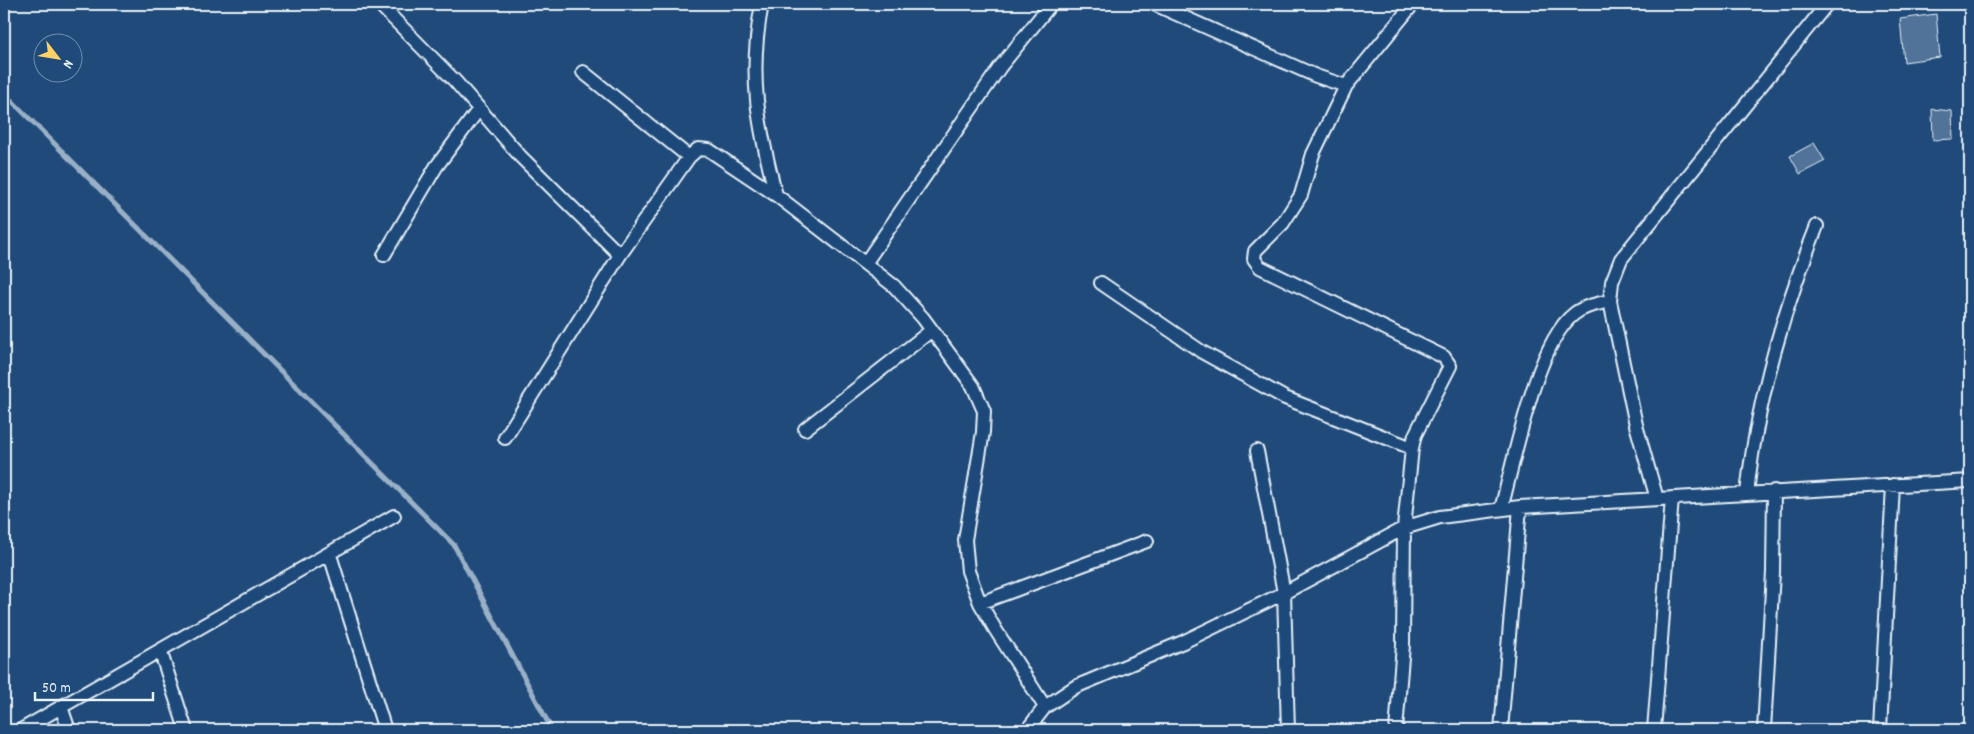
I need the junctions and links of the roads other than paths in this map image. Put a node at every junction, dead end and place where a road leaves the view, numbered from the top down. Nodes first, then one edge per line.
1 (379, 4) edge
2 (762, 4) edge
3 (1051, 4) edge
4 (1154, 4) edge
5 (1412, 4) edge
6 (1827, 4) edge
7 (583, 72) dead end
8 (1346, 86) junction
9 (479, 109) junction
10 (689, 157) junction
11 (776, 195) junction
12 (1817, 226) dead end
13 (620, 254) junction
14 (384, 255) dead end
15 (866, 262) junction
16 (1101, 283) dead end
17 (1610, 301) junction
18 (932, 330) junction
19 (805, 429) dead end
20 (505, 438) dead end
21 (1412, 448) junction
22 (1257, 451) dead end
23 (1970, 481) edge
24 (1893, 485) junction
25 (1774, 491) junction
26 (1747, 493) junction
27 (1657, 498) junction
28 (1672, 498) junction
29 (1520, 507) junction
30 (1501, 509) junction
31 (394, 516) dead end
32 (1404, 528) junction
33 (1147, 541) dead end
34 (330, 555) junction
35 (1284, 593) junction
36 (980, 603) junction
37 (160, 650) junction
38 (61, 706) junction
39 (1045, 707) junction
40 (20, 730) edge
41 (69, 730) edge
42 (186, 730) edge
43 (384, 730) edge
44 (1027, 730) edge
45 (1288, 730) edge
46 (1396, 730) edge
47 (1501, 730) edge
48 (1654, 730) edge
49 (1764, 730) edge
50 (1880, 730) edge

1 - 9 street
2 - 11 street
3 - 15 street
4 - 8 street
5 - 8 street
6 - 17 street
7 - 10 street
8 - 21 street
9 - 13 street
9 - 14 street
10 - 11 street
10 - 13 street
11 - 15 street
12 - 26 street
13 - 20 street
15 - 18 street
16 - 21 street
17 - 27 street
17 - 30 street
18 - 19 street
18 - 36 street
21 - 32 street
22 - 35 street
23 - 24 street
24 - 25 street
24 - 50 street
25 - 26 street
25 - 49 street
26 - 28 street
27 - 28 street
27 - 29 street
28 - 48 street
29 - 30 street
29 - 47 street
30 - 32 street
31 - 34 street
32 - 35 street
32 - 46 street
33 - 36 street
34 - 37 street
34 - 43 street
35 - 39 street
35 - 45 street
36 - 39 street
37 - 38 street
37 - 42 street
38 - 40 street
38 - 41 street
39 - 44 street

